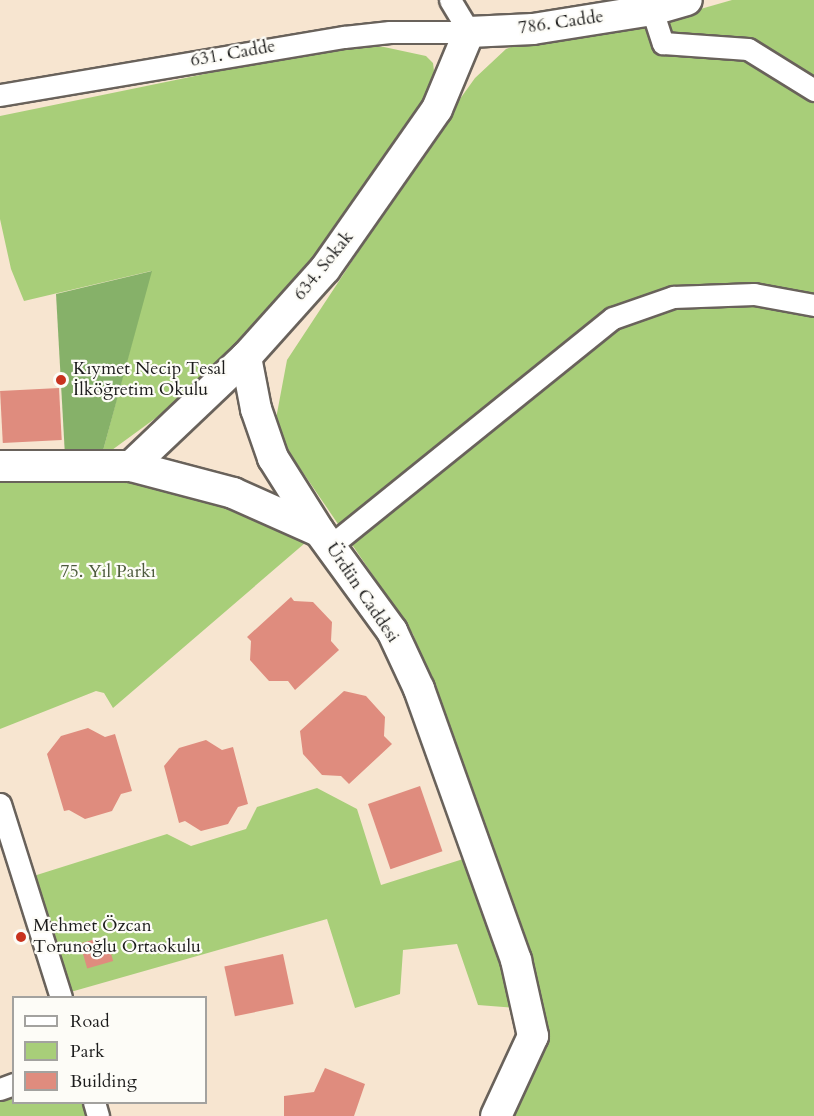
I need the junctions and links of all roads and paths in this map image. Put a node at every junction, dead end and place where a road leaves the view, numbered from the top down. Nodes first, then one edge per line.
1 (450, 0) edge
2 (687, 0) edge
3 (652, 10) junction
4 (469, 32) junction
5 (814, 90) edge
6 (0, 95) edge
7 (814, 305) edge
8 (246, 357) junction
9 (0, 466) edge
10 (131, 466) junction
11 (324, 538) junction
12 (0, 804) edge
13 (60, 996) edge
14 (496, 1116) edge

1 - 4 street
2 - 3 street, 786. Cadde
3 - 4 street, 786. Cadde
3 - 5 street
4 - 6 street, 631. Cadde
4 - 8 street, 634. Sokak
7 - 11 street
8 - 10 street, 634. Sokak
8 - 11 street
9 - 10 street, Ürdün Caddesi
10 - 11 street, Ürdün Caddesi
11 - 14 street, Ürdün Caddesi
12 - 13 street

